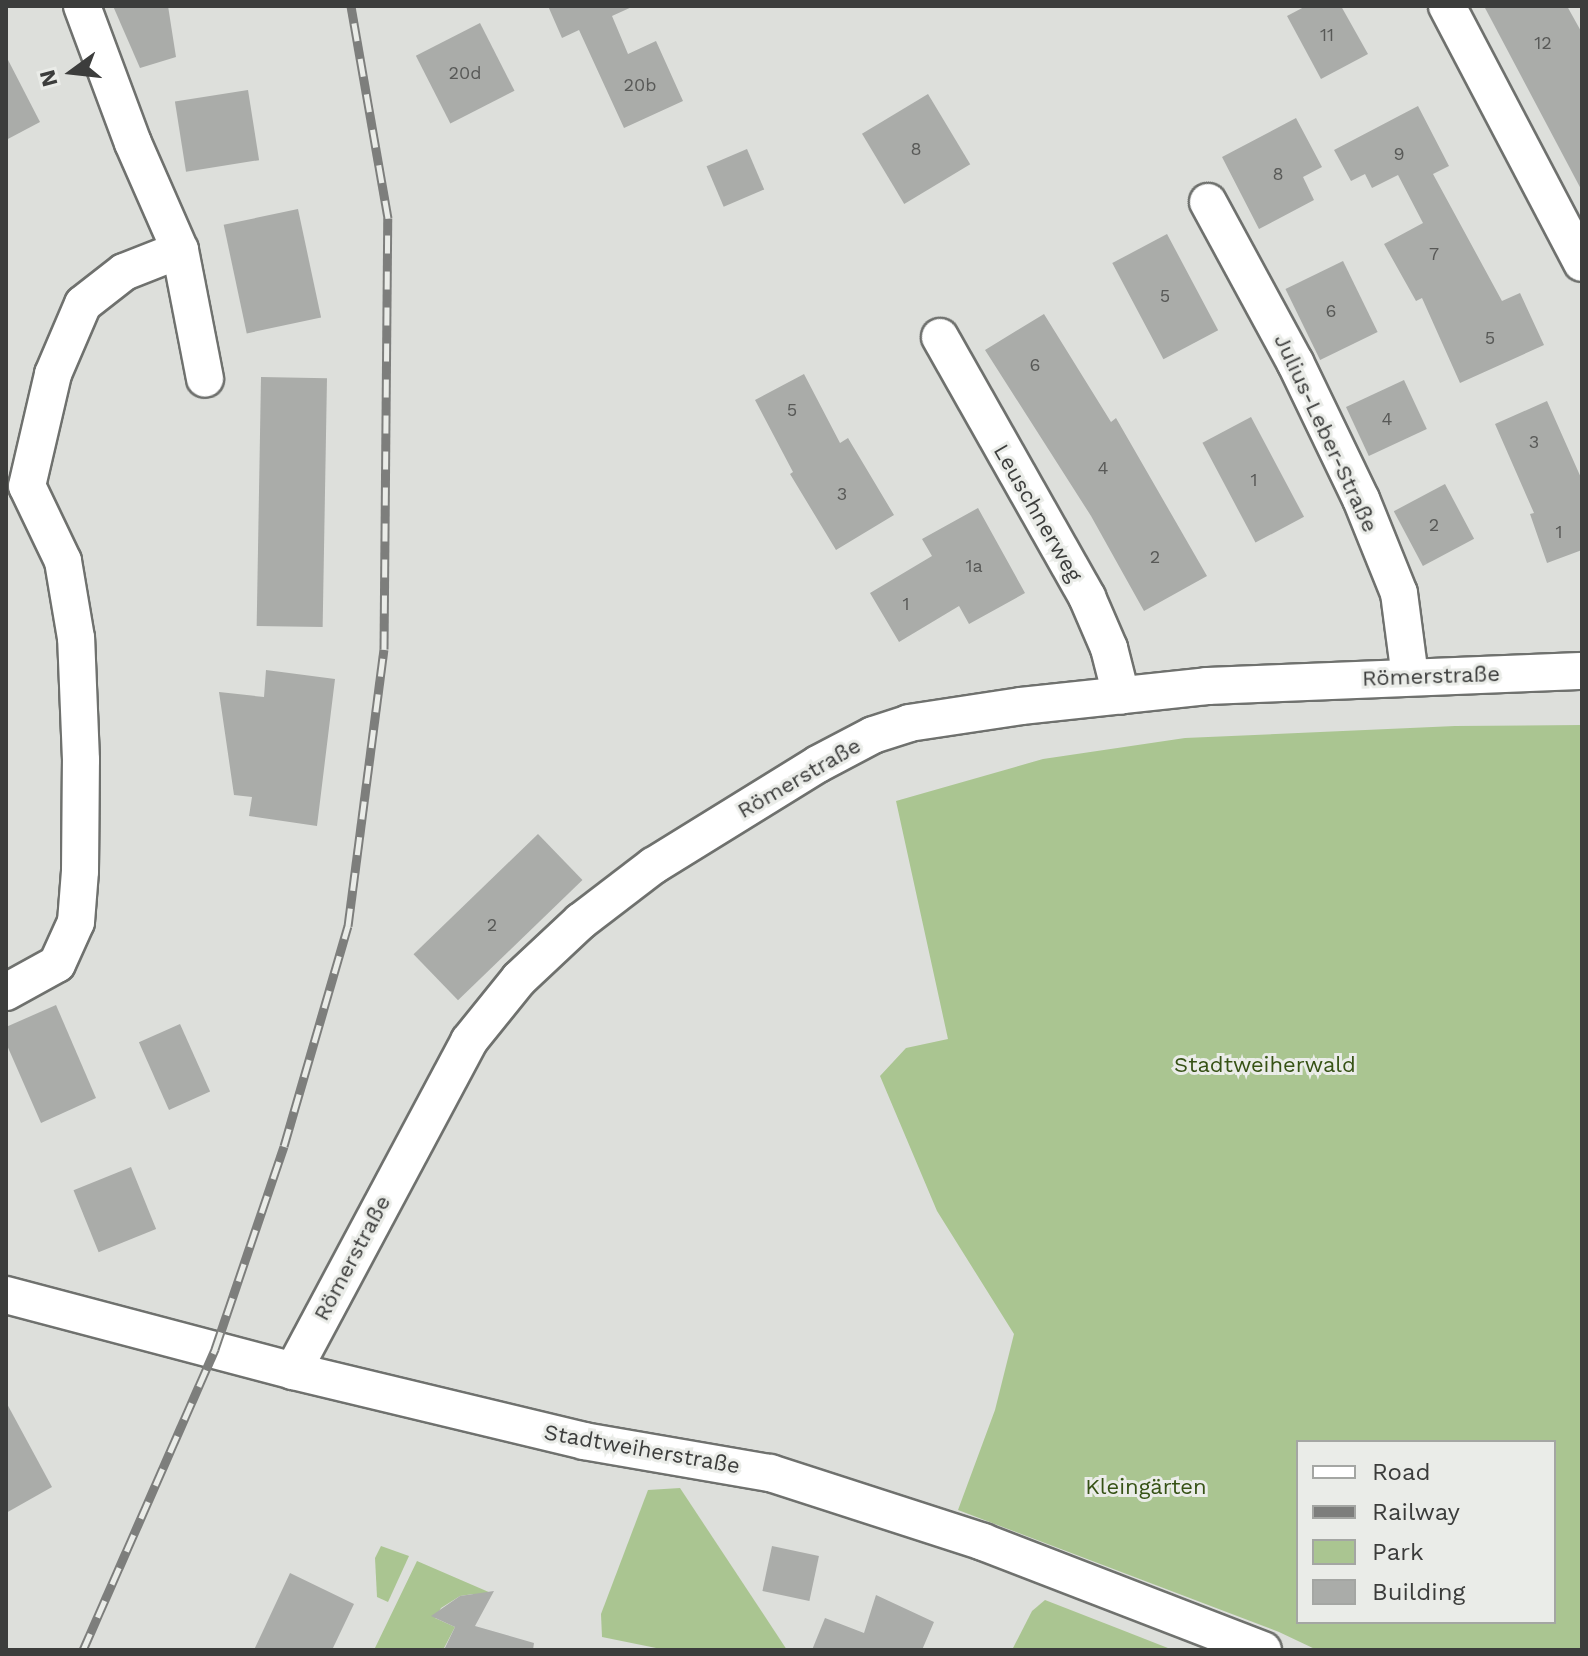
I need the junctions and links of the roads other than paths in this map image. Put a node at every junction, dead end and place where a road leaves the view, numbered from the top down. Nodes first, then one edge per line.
1 (82, 6) edge
2 (1448, 6) edge
3 (1208, 202) dead end
4 (180, 250) junction
5 (1582, 263) edge
6 (940, 337) dead end
7 (205, 379) dead end
8 (16, 489) edge
9 (1582, 671) edge
10 (1410, 676) junction
11 (1121, 695) junction
12 (6, 992) edge
13 (6, 1295) edge
14 (293, 1371) junction
15 (1263, 1650) edge

1 - 4 street
2 - 5 street
3 - 10 street, Julius-Leber-Straße
4 - 7 street
4 - 8 street
6 - 11 street, Leuschnerweg
8 - 12 street
9 - 10 street, Römerstraße
10 - 11 street, Römerstraße
11 - 14 street, Römerstraße
13 - 14 street, Stadtweiherstraße
14 - 15 street, Stadtweiherstraße

